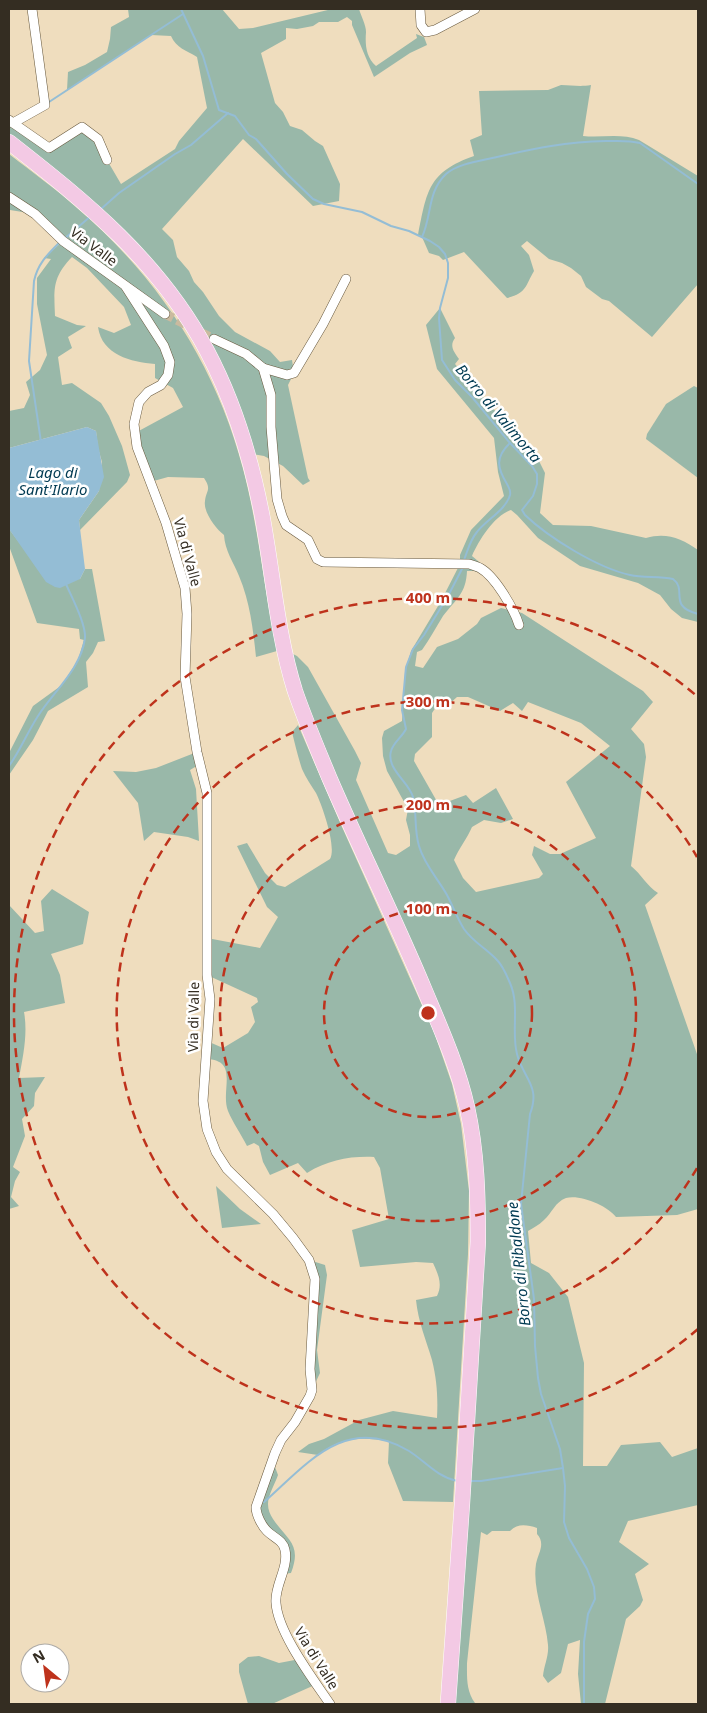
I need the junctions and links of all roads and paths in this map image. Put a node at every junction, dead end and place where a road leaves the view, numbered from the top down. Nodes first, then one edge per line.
1 (32, 9) edge
2 (420, 9) edge
3 (475, 9) edge
4 (11, 122) edge
5 (9, 142) edge
6 (9, 154) edge
7 (107, 160) dead end
8 (9, 197) edge
9 (346, 279) dead end
10 (126, 288) junction
11 (165, 314) tunnel mouth
12 (214, 339) tunnel mouth
13 (263, 368) junction
14 (519, 625) dead end
15 (330, 1704) edge
16 (439, 1704) edge
17 (448, 1704) edge

1 - 4 street
2 - 3 street
4 - 7 street
5 - 17 highway
6 - 16 highway
8 - 10 street, Via Valle
9 - 13 street
10 - 11 street, Via Valle
10 - 15 street, Via di Valle
12 - 13 street
13 - 14 street

